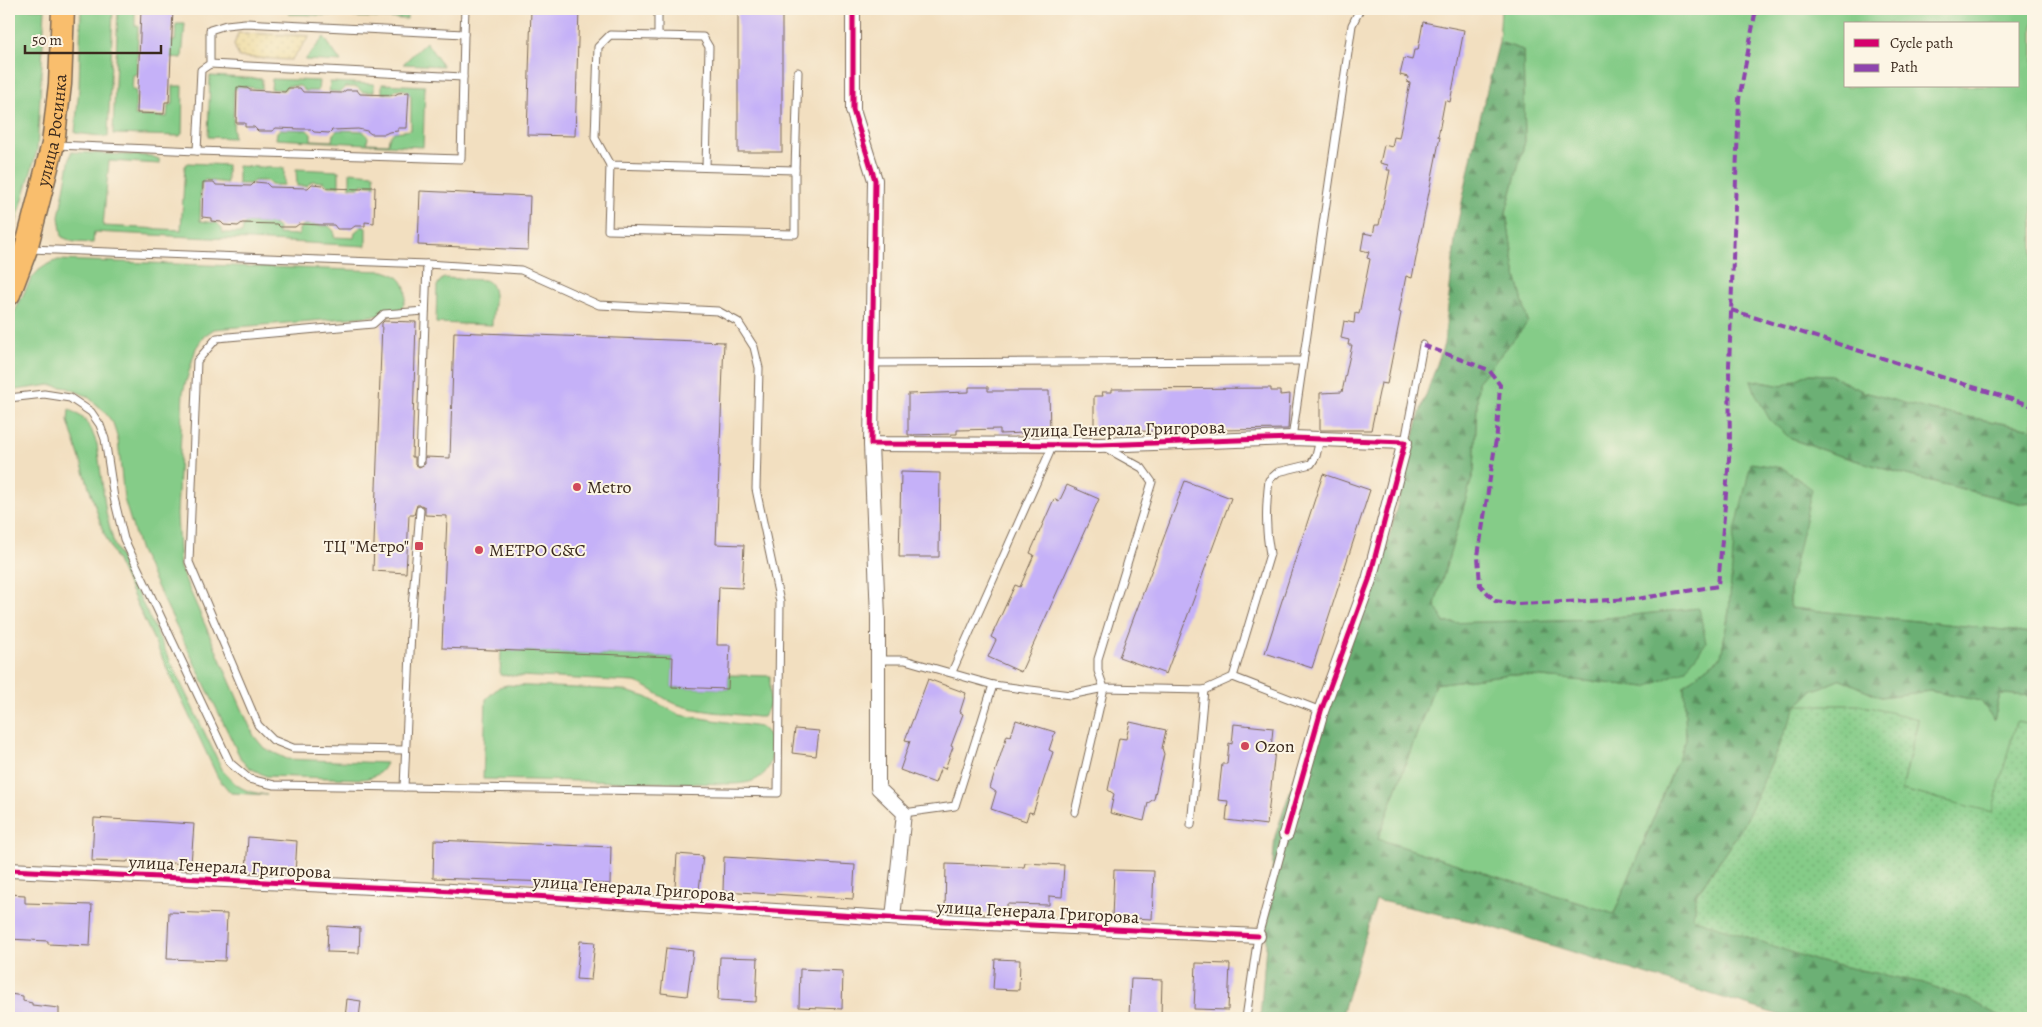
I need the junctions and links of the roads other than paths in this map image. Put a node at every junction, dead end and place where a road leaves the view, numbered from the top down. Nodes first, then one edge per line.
1 (63, 9) edge
2 (465, 9) edge
3 (658, 9) edge
4 (853, 9) edge
5 (1360, 9) edge
6 (464, 34) junction
7 (658, 36) junction
8 (210, 64) junction
9 (798, 72) dead end
10 (463, 77) junction
11 (53, 144) junction
12 (197, 151) junction
13 (610, 165) junction
14 (706, 167) junction
15 (795, 170) junction
16 (26, 249) junction
17 (427, 264) junction
18 (9, 294) edge
19 (425, 311) junction
20 (1423, 345) dead end
21 (1304, 361) junction
22 (873, 363) junction
23 (9, 398) edge
24 (1292, 438) junction
25 (1320, 439) junction
26 (1406, 442) junction
27 (870, 444) junction
28 (1053, 444) junction
29 (1099, 445) junction
30 (420, 462) dead end
31 (420, 510) dead end
32 (878, 660) junction
33 (952, 672) junction
34 (1234, 678) junction
35 (994, 685) junction
36 (1104, 688) junction
37 (1204, 690) junction
38 (1320, 711) junction
39 (405, 750) junction
40 (404, 787) junction
41 (1076, 812) dead end
42 (904, 813) junction
43 (1191, 825) dead end
44 (1286, 834) joint
45 (9, 870) edge
46 (892, 918) junction
47 (1258, 936) junction
48 (1246, 1018) edge

1 - 11 main road, улица Росинка
2 - 6 lane
3 - 7 lane
4 - 22 street
5 - 21 lane
6 - 8 lane
6 - 10 lane
7 - 13 lane
7 - 14 lane
8 - 10 lane
8 - 12 lane
9 - 15 lane
10 - 12 lane
11 - 12 lane
11 - 16 main road, улица Росинка
13 - 14 lane
13 - 15 lane
14 - 15 lane
16 - 17 lane
16 - 18 main road, улица Росинка
17 - 19 lane
17 - 40 lane
19 - 30 lane
19 - 39 lane
20 - 26 lane
21 - 22 lane
21 - 24 lane
22 - 27 street
23 - 40 lane
24 - 25 street, улица Генерала Григорова
24 - 29 street, улица Генерала Григорова
25 - 26 street, улица Генерала Григорова
25 - 34 lane
26 - 38 street
27 - 28 street, улица Генерала Григорова
27 - 32 street
28 - 29 street, улица Генерала Григорова
28 - 33 lane
29 - 36 lane
31 - 39 lane
32 - 33 lane
32 - 42 street
33 - 35 lane
34 - 37 lane
34 - 38 lane
35 - 36 lane
35 - 42 lane
36 - 37 lane
36 - 41 lane
37 - 43 lane
38 - 44 street
39 - 40 lane
42 - 46 street
44 - 47 lane
45 - 46 street, улица Генерала Григорова
46 - 47 street, улица Генерала Григорова
47 - 48 lane

